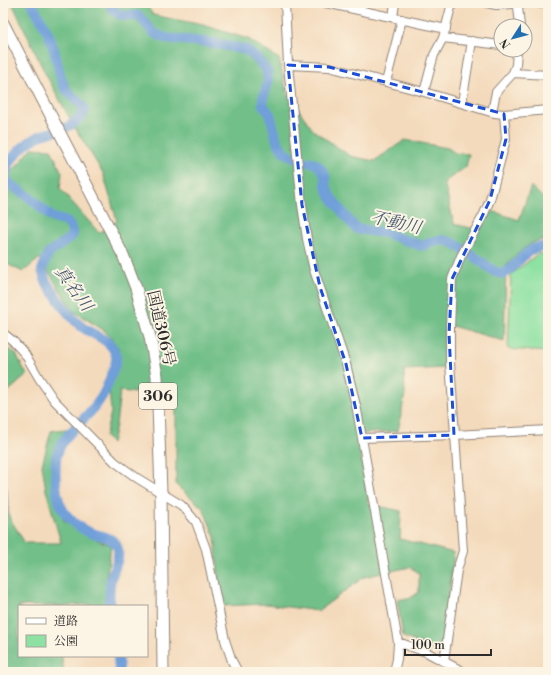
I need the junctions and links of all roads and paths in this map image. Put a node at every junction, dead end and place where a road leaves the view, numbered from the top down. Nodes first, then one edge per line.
1 (285, 3) edge
2 (326, 3) edge
3 (395, 3) edge
4 (452, 3) edge
5 (487, 3) edge
6 (531, 3) edge
7 (538, 3) edge
8 (516, 4) edge
9 (548, 5) edge
10 (393, 17) junction
11 (519, 18) edge
12 (402, 19) junction
13 (3, 23) edge
14 (446, 29) junction
15 (443, 38) junction
16 (472, 41) junction
17 (493, 44) edge
18 (516, 58) edge
19 (288, 65) junction
20 (513, 73) junction
21 (548, 75) edge
22 (386, 82) junction
23 (424, 92) junction
24 (462, 103) junction
25 (548, 110) edge
26 (492, 112) junction
27 (504, 114) junction
28 (3, 333) edge
29 (548, 430) edge
30 (454, 436) junction
31 (362, 438) junction
32 (161, 493) junction
33 (398, 642) junction
34 (444, 661) junction
35 (460, 671) edge
36 (164, 672) edge
37 (238, 672) edge
38 (394, 672) edge

1 - 19 street
2 - 10 street
3 - 10 street
4 - 14 street
5 - 8 street
6 - 8 street
7 - 9 street
8 - 11 street
10 - 12 street
12 - 14 street
12 - 22 street
13 - 32 highway, 国道306号 / 306
14 - 15 street
15 - 16 street
15 - 23 street
16 - 17 street
16 - 24 street
18 - 20 street
19 - 22 street
19 - 31 street
20 - 21 street
20 - 26 street
22 - 23 street
23 - 24 street
24 - 26 street
25 - 27 street
26 - 27 street
27 - 30 street
28 - 32 street
29 - 30 street
30 - 31 street
30 - 34 street
31 - 33 street
32 - 36 highway, 国道306号 / 306
32 - 37 street
33 - 34 street
33 - 38 street
34 - 35 street

